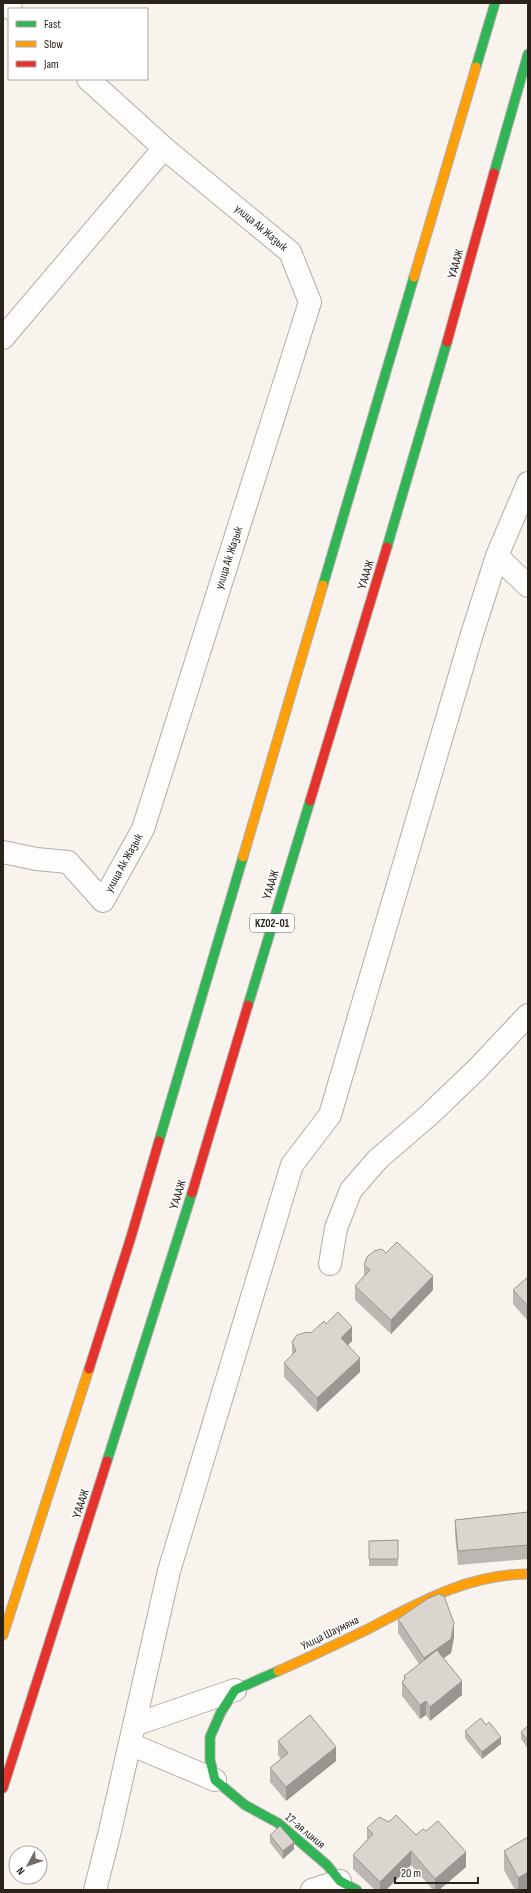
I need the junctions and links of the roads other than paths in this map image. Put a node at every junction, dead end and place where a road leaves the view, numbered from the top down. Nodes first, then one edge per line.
1 (495, 3) edge
2 (528, 54) edge
3 (89, 80) edge
4 (164, 148) junction
5 (3, 338) edge
6 (528, 483) edge
7 (497, 556) junction
8 (528, 586) edge
9 (3, 852) edge
10 (528, 1015) edge
11 (330, 1264) dead end
12 (528, 1574) edge
13 (3, 1635) edge
14 (235, 1690) junction
15 (132, 1734) junction
16 (215, 1780) junction
17 (3, 1788) edge
18 (349, 1885) edge
19 (95, 1890) edge
20 (312, 1890) edge

1 - 13 main road
2 - 17 main road, ҮАААЖ / KZ02-01
3 - 4 street
4 - 5 street
4 - 9 street, улица Ак Жазык
6 - 7 street
7 - 8 street
7 - 15 street
10 - 11 street
12 - 14 main road, Улица Шаумяна
14 - 15 street
14 - 16 main road
15 - 16 street
15 - 19 street
16 - 18 main road, 17-ая линия
18 - 20 street

